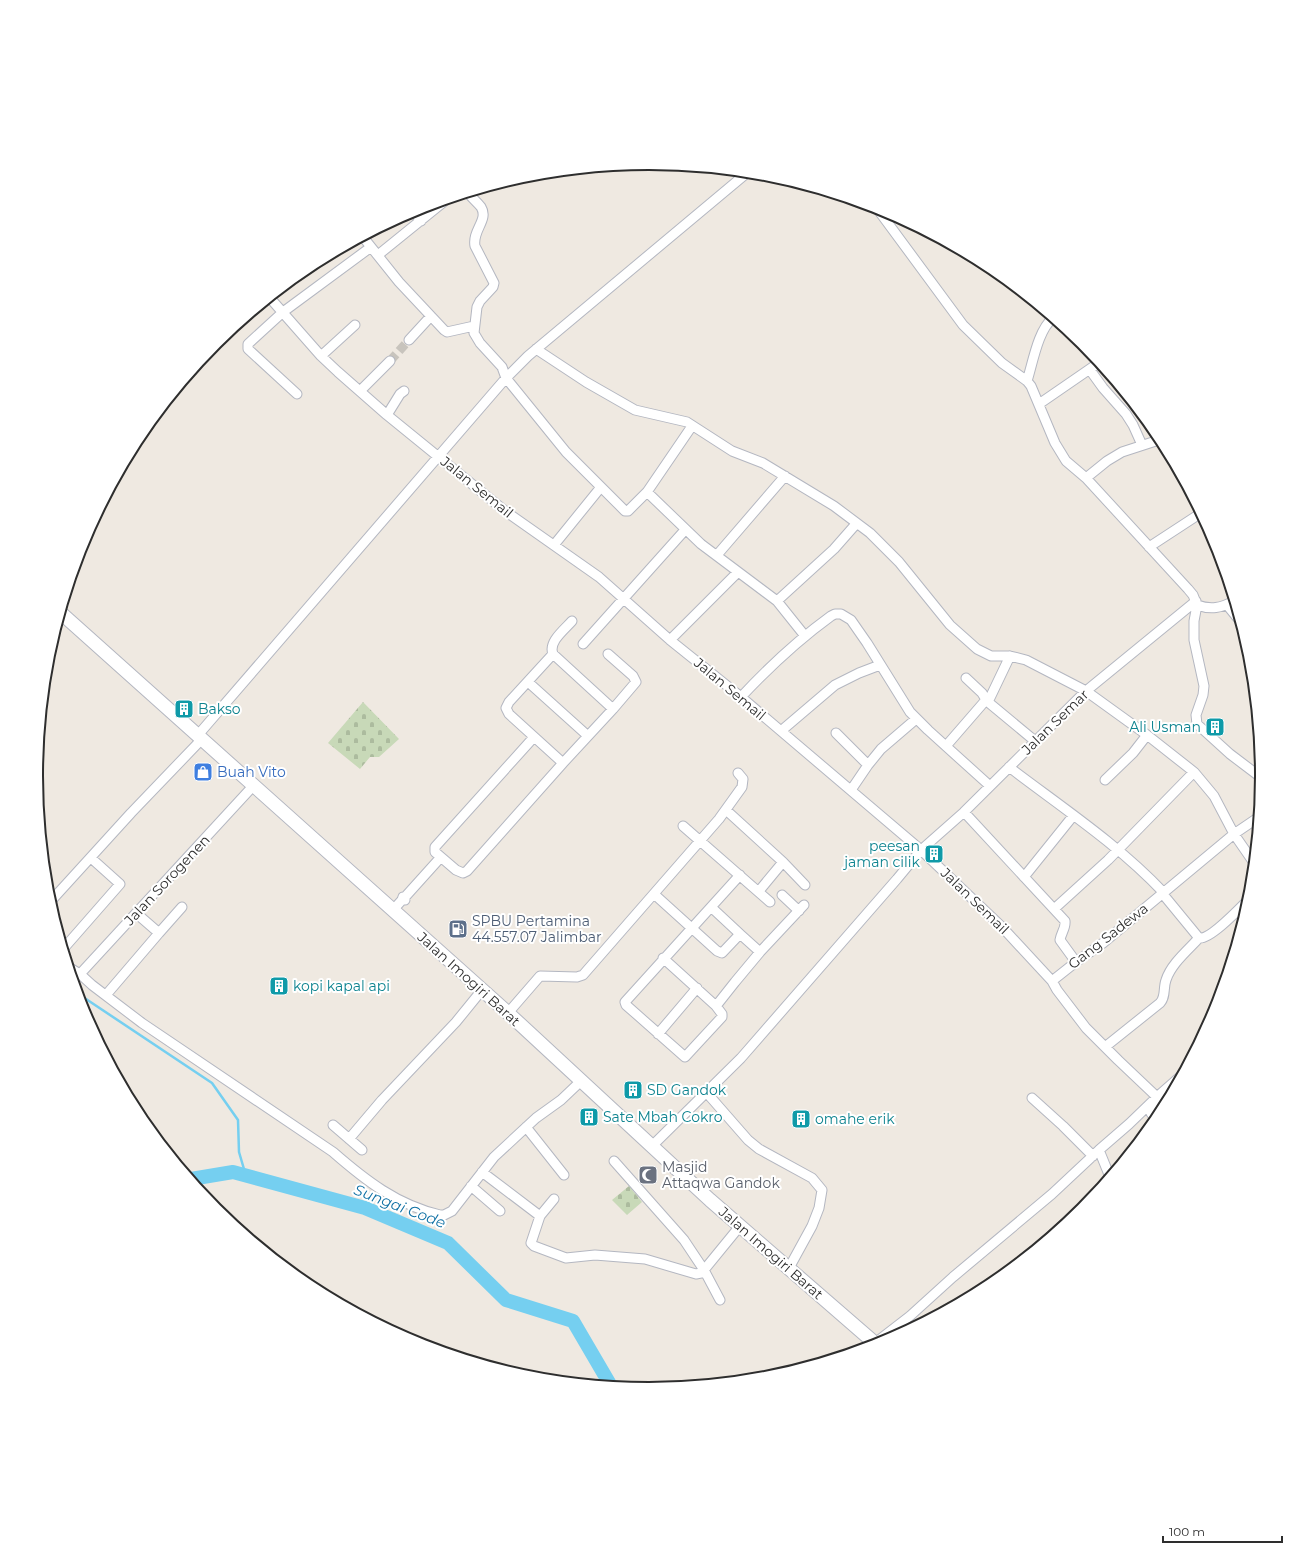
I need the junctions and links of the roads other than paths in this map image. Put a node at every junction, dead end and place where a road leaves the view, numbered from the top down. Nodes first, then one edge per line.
1 (742, 177) edge
2 (471, 197) edge
3 (435, 209) edge
4 (417, 216) edge
5 (883, 216) edge
6 (421, 221) junction
7 (366, 240) edge
8 (371, 247) junction
9 (378, 255) junction
10 (273, 301) edge
11 (283, 312) junction
12 (431, 316) junction
13 (1050, 321) edge
14 (355, 325) dead end
15 (474, 326) junction
16 (408, 340) tunnel mouth
17 (536, 349) junction
18 (321, 356) junction
19 (390, 361) tunnel mouth
20 (1095, 366) edge
21 (1090, 370) junction
22 (506, 378) junction
23 (1027, 381) junction
24 (360, 391) junction
25 (404, 391) dead end
26 (297, 394) dead end
27 (1038, 404) junction
28 (387, 415) junction
29 (692, 426) junction
30 (1155, 441) edge
31 (1142, 445) junction
32 (439, 456) junction
33 (785, 476) junction
34 (1086, 478) junction
35 (601, 487) junction
36 (647, 492) junction
37 (1197, 516) edge
38 (856, 524) junction
39 (685, 530) junction
40 (554, 545) junction
41 (1149, 547) junction
42 (717, 555) junction
43 (738, 572) junction
44 (623, 598) junction
45 (777, 601) junction
46 (1196, 603) junction
47 (1231, 603) edge
48 (65, 616) edge
49 (572, 621) dead end
50 (805, 636) junction
51 (670, 640) junction
52 (583, 644) dead end
53 (553, 654) junction
54 (608, 654) dead end
55 (1010, 656) junction
56 (880, 665) junction
57 (966, 678) dead end
58 (528, 682) junction
59 (1086, 691) junction
60 (741, 697) junction
61 (988, 702) junction
62 (613, 709) junction
63 (916, 719) junction
64 (781, 732) junction
65 (836, 733) dead end
66 (588, 736) junction
67 (1147, 736) junction
68 (200, 737) junction
69 (534, 737) junction
70 (1035, 741) junction
71 (946, 746) junction
72 (563, 763) junction
73 (868, 765) junction
74 (1009, 767) junction
75 (1194, 772) junction
76 (738, 773) dead end
77 (1256, 774) edge
78 (1106, 780) dead end
79 (254, 786) junction
80 (990, 786) junction
81 (851, 790) junction
82 (726, 810) junction
83 (964, 812) junction
84 (1073, 816) junction
85 (1255, 819) edge
86 (683, 826) dead end
87 (1234, 834) junction
88 (701, 841) junction
89 (921, 850) junction
90 (1118, 850) junction
91 (441, 857) junction
92 (91, 858) junction
93 (1250, 858) edge
94 (783, 862) junction
95 (740, 875) junction
96 (1024, 877) junction
97 (805, 885) dead end
98 (759, 891) junction
99 (1162, 893) junction
100 (654, 894) junction
101 (782, 895) dead end
102 (55, 896) edge
103 (770, 902) dead end
104 (182, 906) dead end
105 (1241, 906) edge
106 (711, 907) junction
107 (1054, 909) junction
108 (393, 910) junction
109 (136, 913) junction
110 (691, 928) junction
111 (158, 933) junction
112 (740, 934) junction
113 (1199, 938) junction
114 (67, 944) edge
115 (760, 952) junction
116 (663, 958) junction
117 (1076, 962) junction
118 (75, 971) edge
119 (80, 974) junction
120 (1052, 981) junction
121 (697, 988) junction
122 (482, 990) junction
123 (106, 995) junction
124 (716, 1006) junction
125 (508, 1013) junction
126 (658, 1034) junction
127 (1105, 1047) junction
128 (581, 1081) junction
129 (706, 1092) junction
130 (1032, 1098) dead end
131 (1161, 1102) edge
132 (1153, 1115) edge
133 (333, 1125) dead end
134 (526, 1127) junction
135 (349, 1139) junction
136 (652, 1146) junction
137 (362, 1150) dead end
138 (1096, 1153) junction
139 (614, 1161) dead end
140 (482, 1172) junction
141 (1108, 1173) edge
142 (564, 1175) dead end
143 (471, 1186) junction
144 (554, 1199) dead end
145 (500, 1211) dead end
146 (540, 1216) junction
147 (740, 1226) junction
148 (789, 1268) junction
149 (704, 1270) junction
150 (720, 1300) dead end
151 (890, 1332) edge
152 (871, 1340) edge

1 - 17 street
2 - 15 street
3 - 6 street
4 - 6 street
5 - 23 street
6 - 9 street
7 - 8 street
8 - 9 street
8 - 11 street
9 - 12 street
10 - 11 street, Jalan Semail
11 - 18 street, Jalan Semail
11 - 26 street
12 - 15 street
12 - 16 street
13 - 23 street
14 - 18 street
15 - 22 street
17 - 22 street
17 - 29 street
18 - 24 street, Jalan Semail
19 - 24 street
20 - 21 street
21 - 27 street
21 - 31 street
22 - 32 street
22 - 35 street
23 - 27 street
24 - 28 street, Jalan Semail
25 - 28 street
27 - 34 street
28 - 32 street, Jalan Semail
29 - 33 street
29 - 36 street
30 - 31 street
31 - 34 street
32 - 40 street, Jalan Semail
32 - 68 street
33 - 38 street
33 - 42 street
34 - 41 street
35 - 36 street
35 - 40 street
36 - 39 street
37 - 41 street
38 - 45 street
38 - 55 street
39 - 42 street
39 - 44 street
40 - 44 street, Jalan Semail
41 - 46 street
42 - 43 street
43 - 45 street
43 - 51 street
44 - 51 street, Jalan Semail
44 - 52 street
45 - 50 street
46 - 47 street
46 - 59 street, Jalan Semar
46 - 77 street
48 - 68 main road, Jalan Imogiri Barat
49 - 53 street
50 - 56 street
50 - 60 street
51 - 60 street, Jalan Semail
53 - 58 street
53 - 62 street
54 - 62 street
55 - 59 street
55 - 61 street
56 - 63 street
56 - 64 street
57 - 61 street
58 - 66 street
58 - 69 street
59 - 67 street
59 - 70 street, Jalan Semar
60 - 64 street, Jalan Semail
61 - 70 street
61 - 71 street
62 - 66 street
63 - 71 street
63 - 73 street
64 - 81 street, Jalan Semail
65 - 73 street
66 - 72 street
67 - 75 street
67 - 78 street
68 - 79 main road, Jalan Imogiri Barat
68 - 92 street
69 - 72 street
69 - 91 street
70 - 74 street, Jalan Semar
71 - 80 street
72 - 91 street
73 - 81 street
74 - 80 street, Jalan Semar
74 - 84 street
75 - 87 street
75 - 90 street
76 - 82 street
79 - 108 main road, Jalan Imogiri Barat
79 - 109 street, Jalan Sorogenen
80 - 83 street, Jalan Semar
81 - 89 street, Jalan Semail
82 - 88 street
82 - 94 street
83 - 89 street, Jalan Semar
83 - 96 street
84 - 90 street
84 - 96 street
85 - 87 street, Gang Sadewa
86 - 88 street
87 - 93 street
87 - 99 street, Gang Sadewa
88 - 95 street
88 - 100 street
89 - 120 street, Jalan Semail
89 - 129 street, Jalan Semar
90 - 99 street
90 - 107 street
91 - 108 street
92 - 102 street
92 - 114 street
94 - 97 street
94 - 98 street
95 - 98 street
95 - 106 street
96 - 107 street
98 - 103 street
99 - 113 street
99 - 117 street, Gang Sadewa
100 - 110 street
100 - 125 street
101 - 115 street
104 - 111 street
105 - 113 street
106 - 110 street
106 - 112 street
107 - 117 street
108 - 122 main road, Jalan Imogiri Barat
109 - 111 street
109 - 119 street, Jalan Sorogenen
110 - 112 street
110 - 116 street
111 - 123 street
112 - 115 street
113 - 127 street
115 - 124 street
116 - 121 street
116 - 126 street
117 - 120 street, Gang Sadewa
118 - 119 street
119 - 123 street
120 - 127 street, Jalan Semail
121 - 124 street
121 - 126 street
122 - 125 main road, Jalan Imogiri Barat
122 - 135 street
123 - 143 street
124 - 126 street
125 - 128 main road, Jalan Imogiri Barat
127 - 131 street, Jalan Semail
128 - 134 street
128 - 136 main road, Jalan Imogiri Barat
129 - 136 street, Jalan Semar
129 - 148 street
130 - 138 street
131 - 132 street
131 - 138 street
133 - 135 street
134 - 140 street
134 - 142 street
135 - 137 street
136 - 147 main road, Jalan Imogiri Barat
138 - 141 street
138 - 151 street
139 - 149 street
140 - 143 street
140 - 146 street
143 - 145 street
144 - 146 street
146 - 149 street
147 - 148 main road, Jalan Imogiri Barat
147 - 149 street
148 - 152 main road, Jalan Imogiri Barat
149 - 150 street

